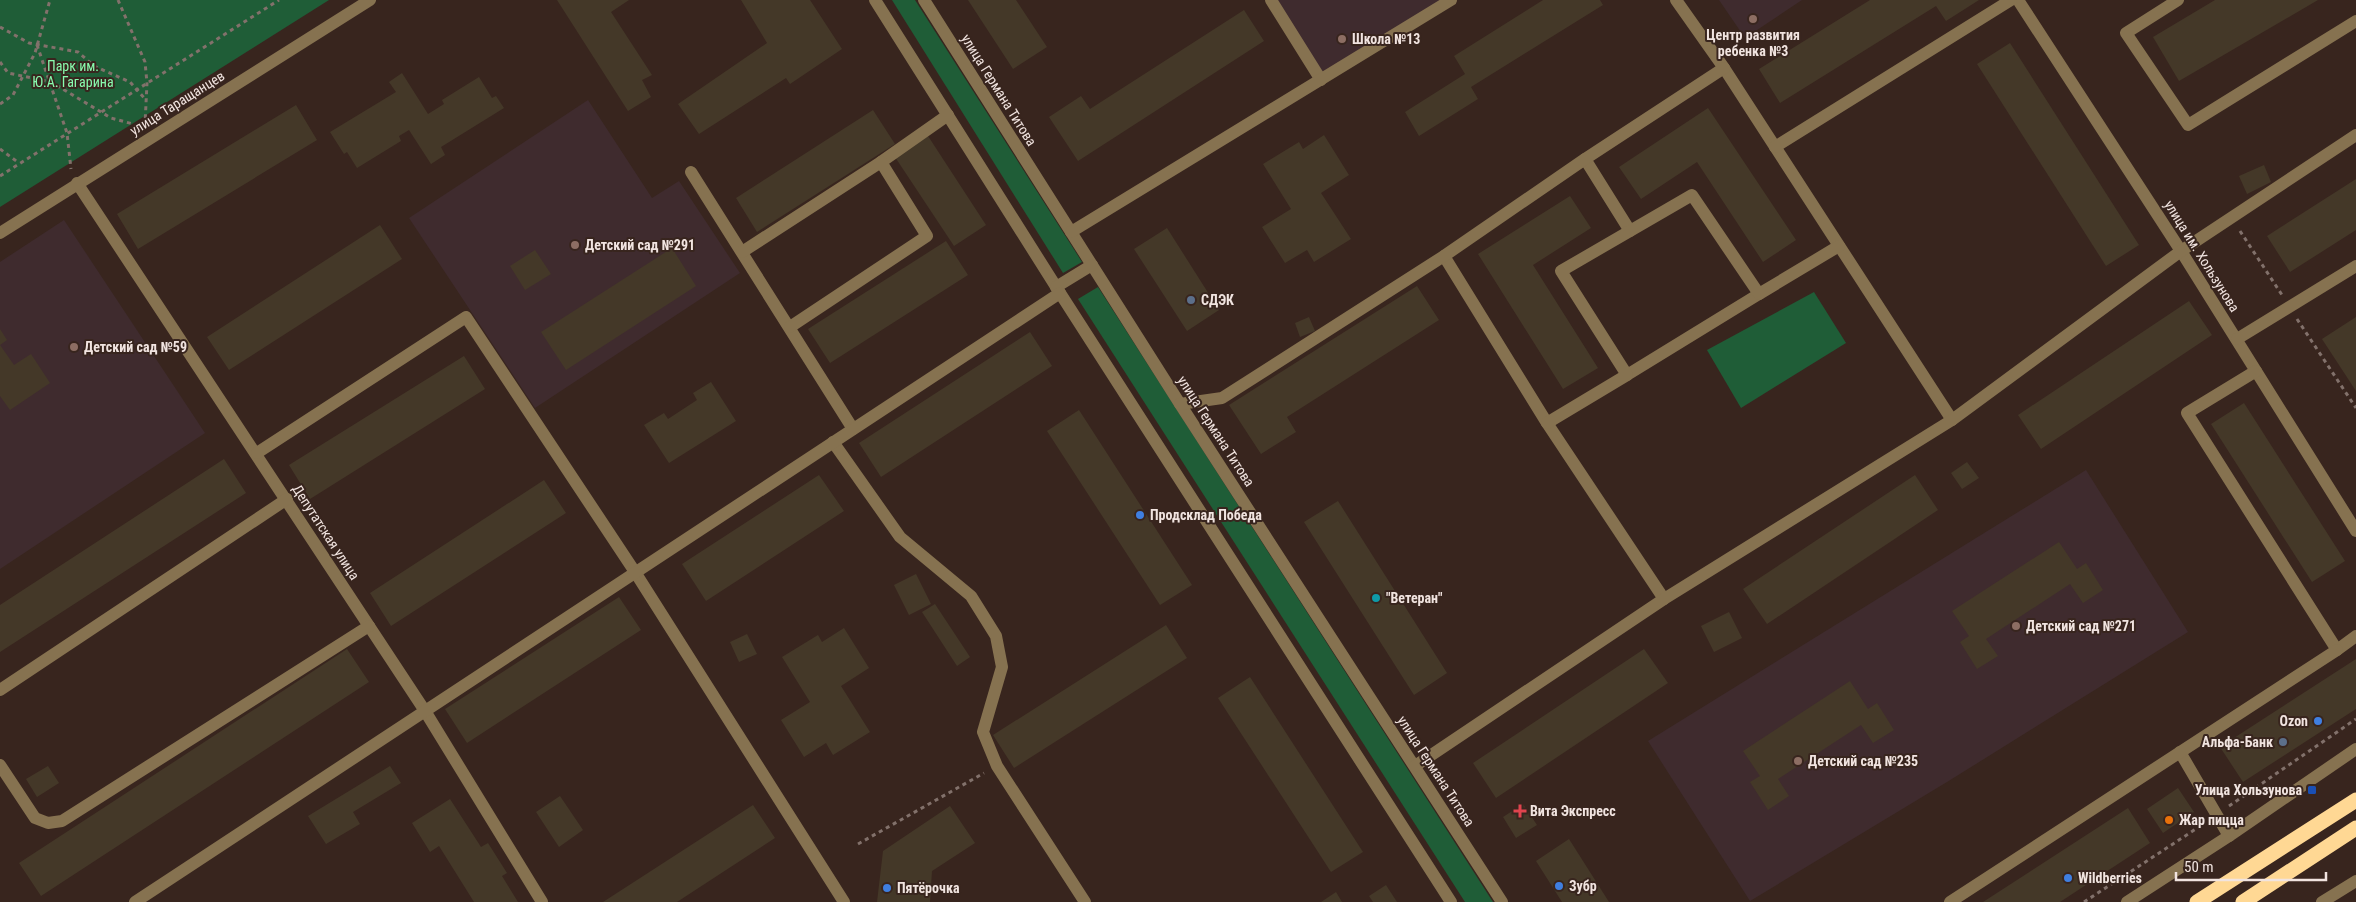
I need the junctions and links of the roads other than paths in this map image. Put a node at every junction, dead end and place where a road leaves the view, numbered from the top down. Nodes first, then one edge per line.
1 (370, 0) edge
2 (875, 0) edge
3 (924, 0) edge
4 (1271, 0) edge
5 (1451, 0) edge
6 (1676, 0) edge
7 (2010, 0) edge
8 (2018, 0) edge
9 (2178, 0) edge
10 (2356, 21) edge
11 (1724, 68) junction
12 (1321, 80) junction
13 (948, 115) junction
14 (2356, 135) edge
15 (1775, 147) junction
16 (1585, 159) junction
17 (882, 162) junction
18 (691, 172) dead end
19 (77, 183) junction
20 (1630, 231) junction
21 (1071, 232) junction
22 (0, 233) edge
23 (1840, 246) junction
24 (2181, 251) junction
25 (742, 252) junction
26 (1444, 256) junction
27 (1092, 265) junction
28 (2356, 266) edge
29 (1058, 290) junction
30 (1760, 294) junction
31 (790, 327) junction
32 (2237, 339) junction
33 (2256, 371) junction
34 (1627, 375) junction
35 (1180, 404) junction
36 (1952, 420) junction
37 (1548, 423) junction
38 (853, 429) junction
39 (833, 442) junction
40 (257, 453) junction
41 (287, 499) junction
42 (2356, 531) edge
43 (635, 572) junction
44 (1664, 598) junction
45 (369, 626) junction
46 (2356, 636) edge
47 (2337, 650) junction
48 (0, 690) edge
49 (425, 711) junction
50 (2356, 749) edge
51 (2180, 752) junction
52 (0, 765) edge
53 (1415, 766) junction
54 (2356, 800) edge
55 (2356, 828) edge
56 (2229, 836) junction
57 (2356, 881) edge
58 (134, 902) edge
59 (542, 902) edge
60 (844, 902) edge
61 (1085, 902) edge
62 (1451, 902) edge
63 (1502, 902) edge
64 (1950, 902) edge
65 (2127, 902) edge
66 (2197, 902) edge
67 (2243, 902) edge
68 (2322, 902) edge

1 - 19 street, улица Таращанцев
2 - 13 street
3 - 21 street, улица Германа Титова
4 - 12 street
5 - 12 street
6 - 11 street
7 - 15 street
8 - 24 street, улица им. Хользунова
9 - 10 street
11 - 15 street
11 - 16 street
12 - 21 street
13 - 17 street
13 - 29 street
14 - 24 street
15 - 23 street
16 - 20 street
16 - 26 street
17 - 25 street
17 - 31 street
18 - 25 street
19 - 22 street, улица Таращанцев
19 - 40 street, Депутатская улица
20 - 30 street
20 - 34 street
21 - 27 street, улица Германа Титова
23 - 30 street
23 - 36 street
24 - 32 street, улица им. Хользунова
24 - 36 street
25 - 31 street
26 - 35 street
26 - 37 street
27 - 29 street
27 - 35 street, улица Германа Титова
28 - 32 street
29 - 38 street
29 - 62 street
30 - 34 street
31 - 38 street
32 - 33 street, улица им. Хользунова
33 - 42 street, улица им. Хользунова
33 - 47 street
34 - 37 street
35 - 53 street, улица Германа Титова
36 - 44 street
37 - 44 street
38 - 39 street
39 - 43 street
39 - 61 street
40 - 41 street, Депутатская улица
40 - 43 street
41 - 45 street, Депутатская улица
41 - 48 street
43 - 49 street
43 - 60 street
44 - 53 street
45 - 49 street, Депутатская улица
45 - 52 street
46 - 47 street
47 - 51 street
49 - 58 street
49 - 59 street, Депутатская улица
50 - 56 street
51 - 56 street
51 - 64 street
53 - 63 street, улица Германа Титова
54 - 66 highway
55 - 67 highway
56 - 65 street
57 - 68 street

